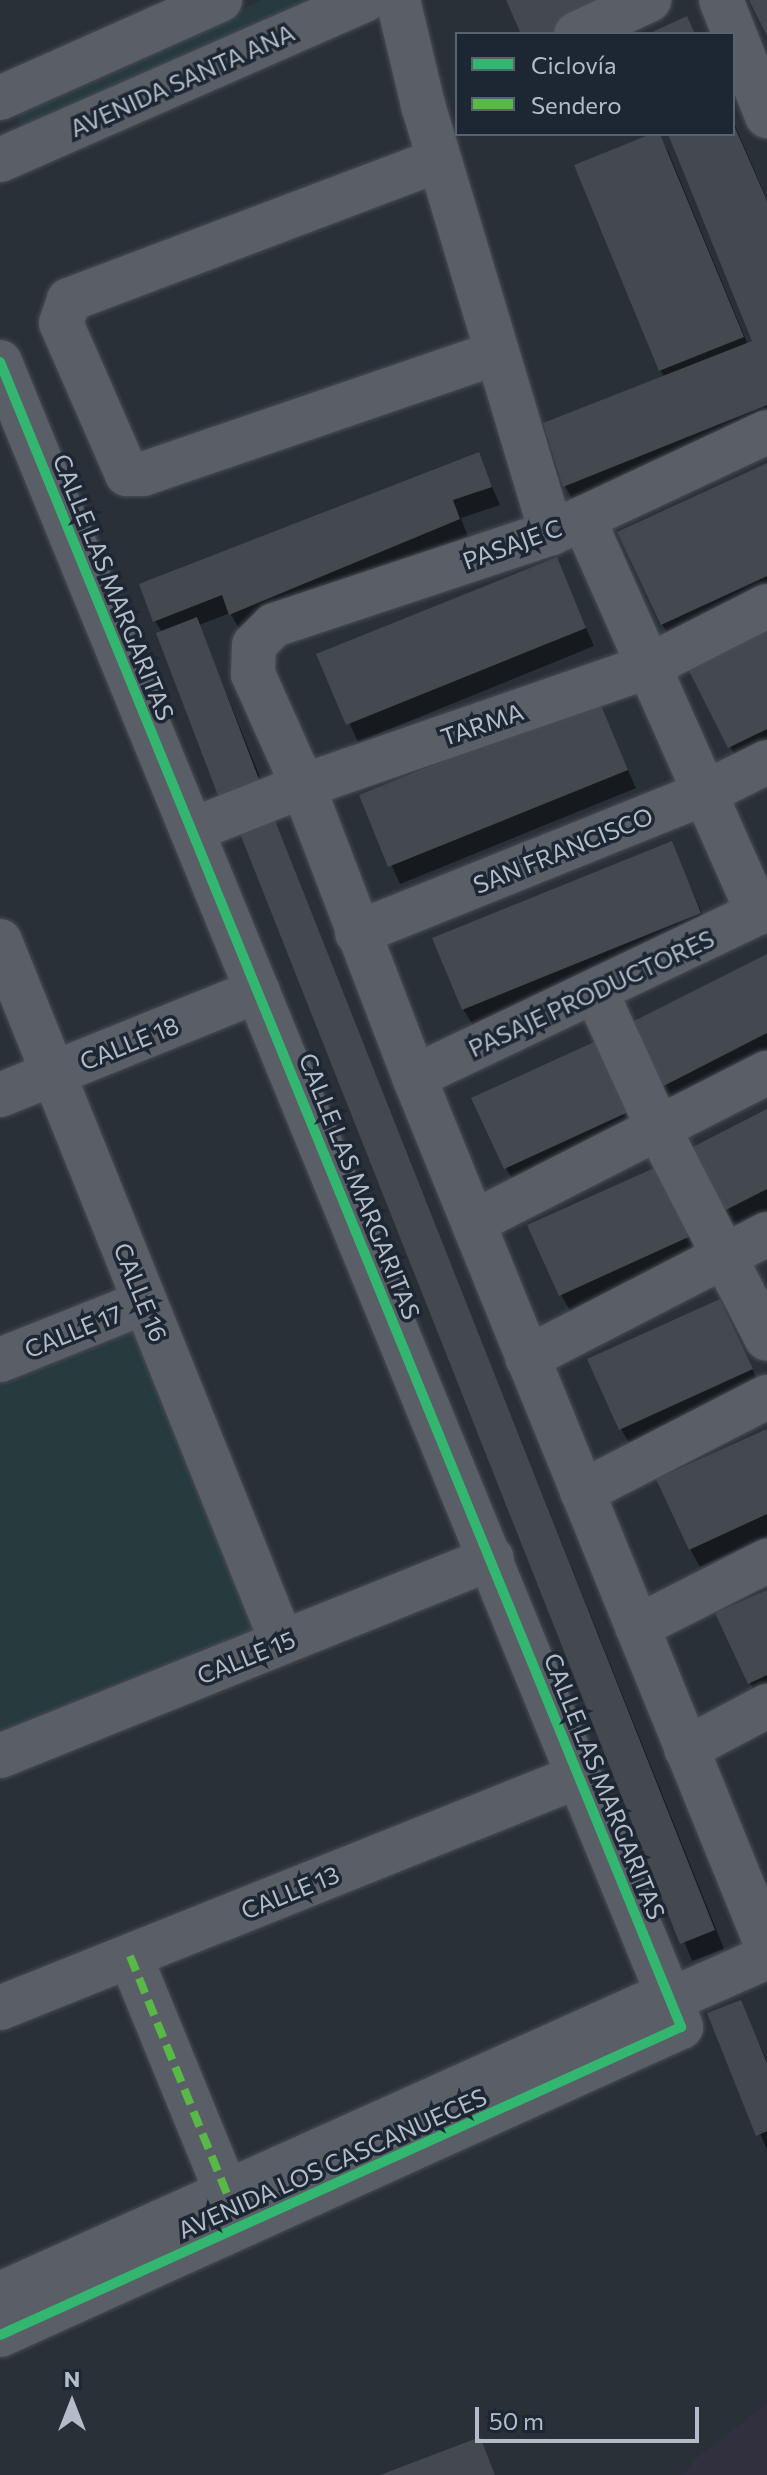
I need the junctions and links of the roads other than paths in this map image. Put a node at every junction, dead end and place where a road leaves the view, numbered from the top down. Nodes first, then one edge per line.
1 (220, 0) edge
2 (364, 0) edge
3 (398, 0) edge
4 (649, 0) edge
5 (721, 0) edge
6 (580, 32) edge
7 (763, 94) edge
8 (440, 97) edge
9 (0, 98) edge
10 (0, 160) edge
11 (439, 160) junction
12 (497, 353) junction
13 (0, 362) edge
14 (767, 432) edge
15 (16, 446) edge
16 (567, 525) junction
17 (767, 606) edge
18 (647, 667) junction
19 (767, 762) edge
20 (303, 786) junction
21 (705, 793) junction
22 (192, 830) junction
23 (763, 911) edge
24 (357, 933) junction
25 (0, 941) edge
26 (258, 991) junction
27 (596, 992) junction
28 (53, 1073) junction
29 (767, 1073) edge
30 (414, 1077) junction
31 (0, 1095) edge
32 (658, 1128) junction
33 (474, 1222) junction
34 (767, 1234) edge
35 (723, 1257) junction
36 (145, 1302) junction
37 (767, 1339) edge
38 (527, 1358) junction
39 (0, 1360) edge
40 (767, 1397) edge
41 (582, 1492) junction
42 (492, 1558) junction
43 (767, 1561) edge
44 (637, 1627) junction
45 (282, 1642) junction
46 (767, 1706) edge
47 (686, 1749) junction
48 (0, 1756) edge
49 (579, 1776) junction
50 (757, 1890) edge
51 (767, 1946) edge
52 (130, 1956) junction
53 (767, 1957) edge
54 (673, 2007) junction
55 (0, 2008) edge
56 (409, 2130) junction
57 (227, 2194) junction
58 (2, 2316) edge

1 - 9 street
2 - 10 street, AVENIDA SANTA ANA
3 - 8 street
4 - 6 street
5 - 7 street
8 - 11 street
11 - 12 street
11 - 12 street
12 - 16 street
13 - 15 street, CALLE LAS MARGARITAS
14 - 16 street, PASAJE C
15 - 22 street, CALLE LAS MARGARITAS
16 - 18 street
16 - 20 street, PASAJE C
17 - 18 street, TARMA
18 - 20 street, TARMA
18 - 21 street
19 - 21 street, SAN FRANCISCO
20 - 22 street, TARMA
20 - 24 street
21 - 23 street
21 - 24 street, SAN FRANCISCO
22 - 26 street, CALLE LAS MARGARITAS
23 - 27 street, PASAJE PRODUCTORES
24 - 30 street
25 - 28 street, CALLE 16
26 - 28 street, CALLE 18
26 - 42 street, CALLE LAS MARGARITAS
27 - 30 street, PASAJE PRODUCTORES
27 - 32 street
28 - 31 street, CALLE 18
28 - 36 street, CALLE 16
29 - 32 street
30 - 33 street
32 - 33 street
32 - 35 street
33 - 38 street
34 - 35 street
35 - 37 street
35 - 38 street
36 - 39 street, CALLE 17
36 - 45 street, CALLE 16
38 - 41 street
40 - 41 street
41 - 44 street
42 - 45 street, CALLE 15
42 - 49 street, CALLE LAS MARGARITAS
43 - 44 street
44 - 47 street
45 - 48 street, CALLE 15
46 - 47 street
47 - 50 street
49 - 52 street, CALLE 13
49 - 54 street, CALLE LAS MARGARITAS
50 - 51 street
52 - 55 street, CALLE 13
52 - 57 street
53 - 54 street, AVENIDA LOS CASCANUECES
54 - 56 street, AVENIDA LOS CASCANUECES
56 - 57 street, AVENIDA LOS CASCANUECES
56 - 58 street, AVENIDA LOS CASCANUECES
57 - 58 street, AVENIDA LOS CASCANUECES

